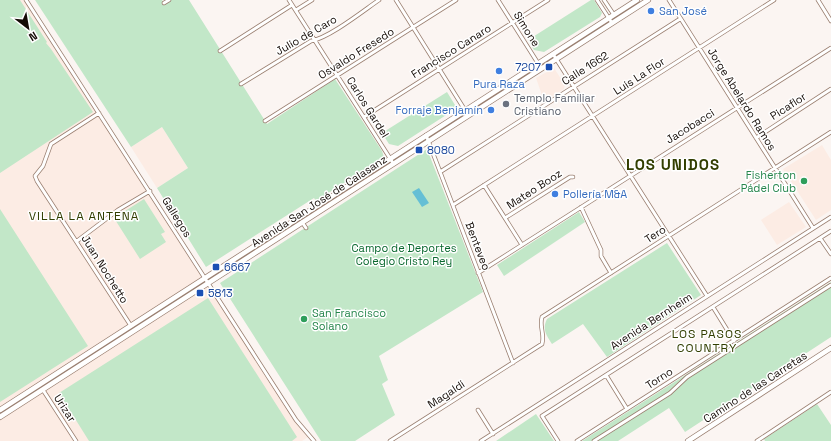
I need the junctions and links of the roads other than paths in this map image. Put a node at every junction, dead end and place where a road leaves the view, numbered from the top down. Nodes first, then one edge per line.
1 (26, 0) edge
2 (169, 0) edge
3 (289, 0) edge
4 (312, 0) edge
5 (379, 0) edge
6 (396, 0) edge
7 (456, 0) edge
8 (498, 0) edge
9 (548, 0) edge
10 (597, 0) edge
11 (604, 0) edge
12 (638, 0) edge
13 (648, 0) edge
14 (669, 0) edge
15 (774, 0) edge
16 (818, 0) edge
17 (164, 3) dead end
18 (292, 5) junction
19 (296, 10) junction
20 (614, 15) junction
21 (609, 18) junction
22 (680, 19) junction
23 (617, 20) junction
24 (831, 21) edge
25 (512, 22) junction
26 (612, 23) junction
27 (413, 27) junction
28 (315, 40) junction
29 (699, 48) junction
30 (831, 48) edge
31 (220, 51) dead end
32 (553, 54) junction
33 (556, 59) junction
34 (538, 63) junction
35 (541, 68) junction
36 (439, 69) junction
37 (337, 75) junction
38 (241, 84) dead end
39 (573, 86) junction
40 (831, 90) edge
41 (736, 108) junction
42 (465, 110) junction
43 (99, 113) junction
44 (468, 115) junction
45 (592, 116) junction
46 (364, 117) junction
47 (265, 121) dead end
48 (831, 132) edge
49 (426, 135) junction
50 (756, 138) junction
51 (428, 141) junction
52 (390, 158) junction
53 (393, 164) junction
54 (775, 168) junction
55 (440, 172) junction
56 (629, 176) junction
57 (573, 177) dead end
58 (484, 185) junction
59 (150, 191) junction
60 (453, 205) junction
61 (581, 207) junction
62 (831, 217) edge
63 (505, 218) junction
64 (302, 222) junction
65 (306, 228) dead end
66 (813, 228) junction
67 (831, 231) edge
68 (669, 236) junction
69 (820, 238) junction
70 (77, 241) junction
71 (522, 245) junction
72 (831, 254) edge
73 (478, 273) junction
74 (611, 273) junction
75 (205, 278) junction
76 (831, 278) edge
77 (209, 284) junction
78 (831, 285) edge
79 (707, 296) junction
80 (713, 307) junction
81 (131, 325) junction
82 (135, 331) junction
83 (734, 340) junction
84 (831, 348) edge
85 (513, 363) junction
86 (606, 375) junction
87 (39, 384) junction
88 (42, 390) junction
89 (831, 392) edge
90 (628, 409) junction
91 (0, 410) edge
92 (478, 410) dead end
93 (0, 417) edge
94 (493, 434) junction
95 (762, 439) edge
96 (76, 441) edge
97 (314, 441) edge
98 (390, 441) edge
99 (481, 441) edge
100 (558, 441) edge
101 (577, 441) edge
102 (594, 441) edge
103 (688, 441) edge
104 (757, 441) edge

1 - 43 street, Gallegos
2 - 17 street
3 - 18 street, Carlos Gardel
4 - 19 street
5 - 28 street, Julio de Caro
6 - 27 street
7 - 27 street, Osvaldo Fresedo
8 - 25 street, Simone
9 - 25 street, Francisco Canaro
10 - 21 street
11 - 20 street
12 - 20 main road, Avenida San José de Calasanz
13 - 23 main road, Avenida San José de Calasanz
14 - 22 street, Jorge Abelardo Ramos
15 - 29 street, Luis La Flor
16 - 24 street
18 - 19 street, Carlos Gardel
18 - 31 street
19 - 28 street, Carlos Gardel
20 - 21 main road, Avenida San José de Calasanz
20 - 23 street
21 - 26 street
21 - 32 main road, Avenida San José de Calasanz
22 - 29 street, Jorge Abelardo Ramos
22 - 39 street, Calle 1662
23 - 26 main road, Avenida San José de Calasanz
25 - 34 street, Simone
25 - 36 street, Francisco Canaro
26 - 33 main road, Avenida San José de Calasanz
27 - 36 street
27 - 37 street, Osvaldo Fresedo
28 - 37 street, Carlos Gardel
28 - 38 street, Julio de Caro
29 - 41 street, Jorge Abelardo Ramos
29 - 45 street, Luis La Flor
30 - 41 street, Jacobacci
32 - 33 street
32 - 34 main road, Avenida San José de Calasanz
33 - 35 main road, Avenida San José de Calasanz
33 - 39 street
34 - 35 street, Simone
34 - 42 main road, Avenida San José de Calasanz
35 - 44 main road, Avenida San José de Calasanz
36 - 42 street
36 - 46 street, Francisco Canaro
37 - 46 street, Carlos Gardel
37 - 47 street, Osvaldo Fresedo
39 - 45 street
39 - 55 street, Calle 1662
40 - 50 street, Picaflor
41 - 50 street, Jorge Abelardo Ramos
41 - 56 street, Jacobacci
42 - 44 street
42 - 49 main road, Avenida San José de Calasanz
43 - 59 street, Gallegos
43 - 70 street, Juan Nochetto
44 - 51 main road, Avenida San José de Calasanz
45 - 56 street
45 - 58 street, Luis La Flor
46 - 52 street, Carlos Gardel
48 - 54 street, Tero
49 - 51 street, Benteveo
49 - 52 main road, Avenida San José de Calasanz
50 - 54 street, Jorge Abelardo Ramos
51 - 53 main road, Avenida San José de Calasanz
51 - 55 street, Benteveo
52 - 53 street, Carlos Gardel
52 - 75 main road, Avenida San José de Calasanz
53 - 64 main road, Avenida San José de Calasanz
54 - 66 street, Jorge Abelardo Ramos
54 - 68 street, Tero
55 - 60 street, Benteveo
56 - 61 street, Jacobacci
56 - 68 street
57 - 63 street, Mateo Booz
58 - 60 street, Luis La Flor
58 - 63 street
59 - 70 street
59 - 75 street, Gallegos
60 - 73 street, Benteveo
61 - 71 street, Jacobacci
61 - 74 street
62 - 66 street, Avenida Bernheim
63 - 71 street
64 - 65 street
64 - 77 main road, Avenida San José de Calasanz
66 - 79 street, Avenida Bernheim
67 - 69 street
68 - 74 street, Tero
68 - 79 street
69 - 72 street
69 - 80 street
70 - 81 street, Juan Nochetto
71 - 73 street, Jacobacci
73 - 85 street, Benteveo
74 - 85 street, Tero
75 - 77 street, Gallegos
75 - 81 main road, Avenida San José de Calasanz
76 - 83 street, Torno
77 - 82 main road, Avenida San José de Calasanz
77 - 97 street, Gallegos
78 - 102 street
79 - 94 street, Avenida Bernheim
80 - 83 street
80 - 86 street
81 - 82 street, Juan Nochetto
81 - 87 main road, Avenida San José de Calasanz
82 - 88 main road, Avenida San José de Calasanz
83 - 90 street, Torno
84 - 103 main road, Camino de las Carretas
85 - 98 street, Magaldi
86 - 90 street
86 - 100 street
87 - 88 main road, Urizar
87 - 91 main road, Avenida San José de Calasanz
88 - 93 main road, Avenida San José de Calasanz
88 - 96 street, Urizar
89 - 95 street
90 - 101 street, Torno
92 - 94 street
94 - 99 street, Avenida Bernheim
95 - 104 street

